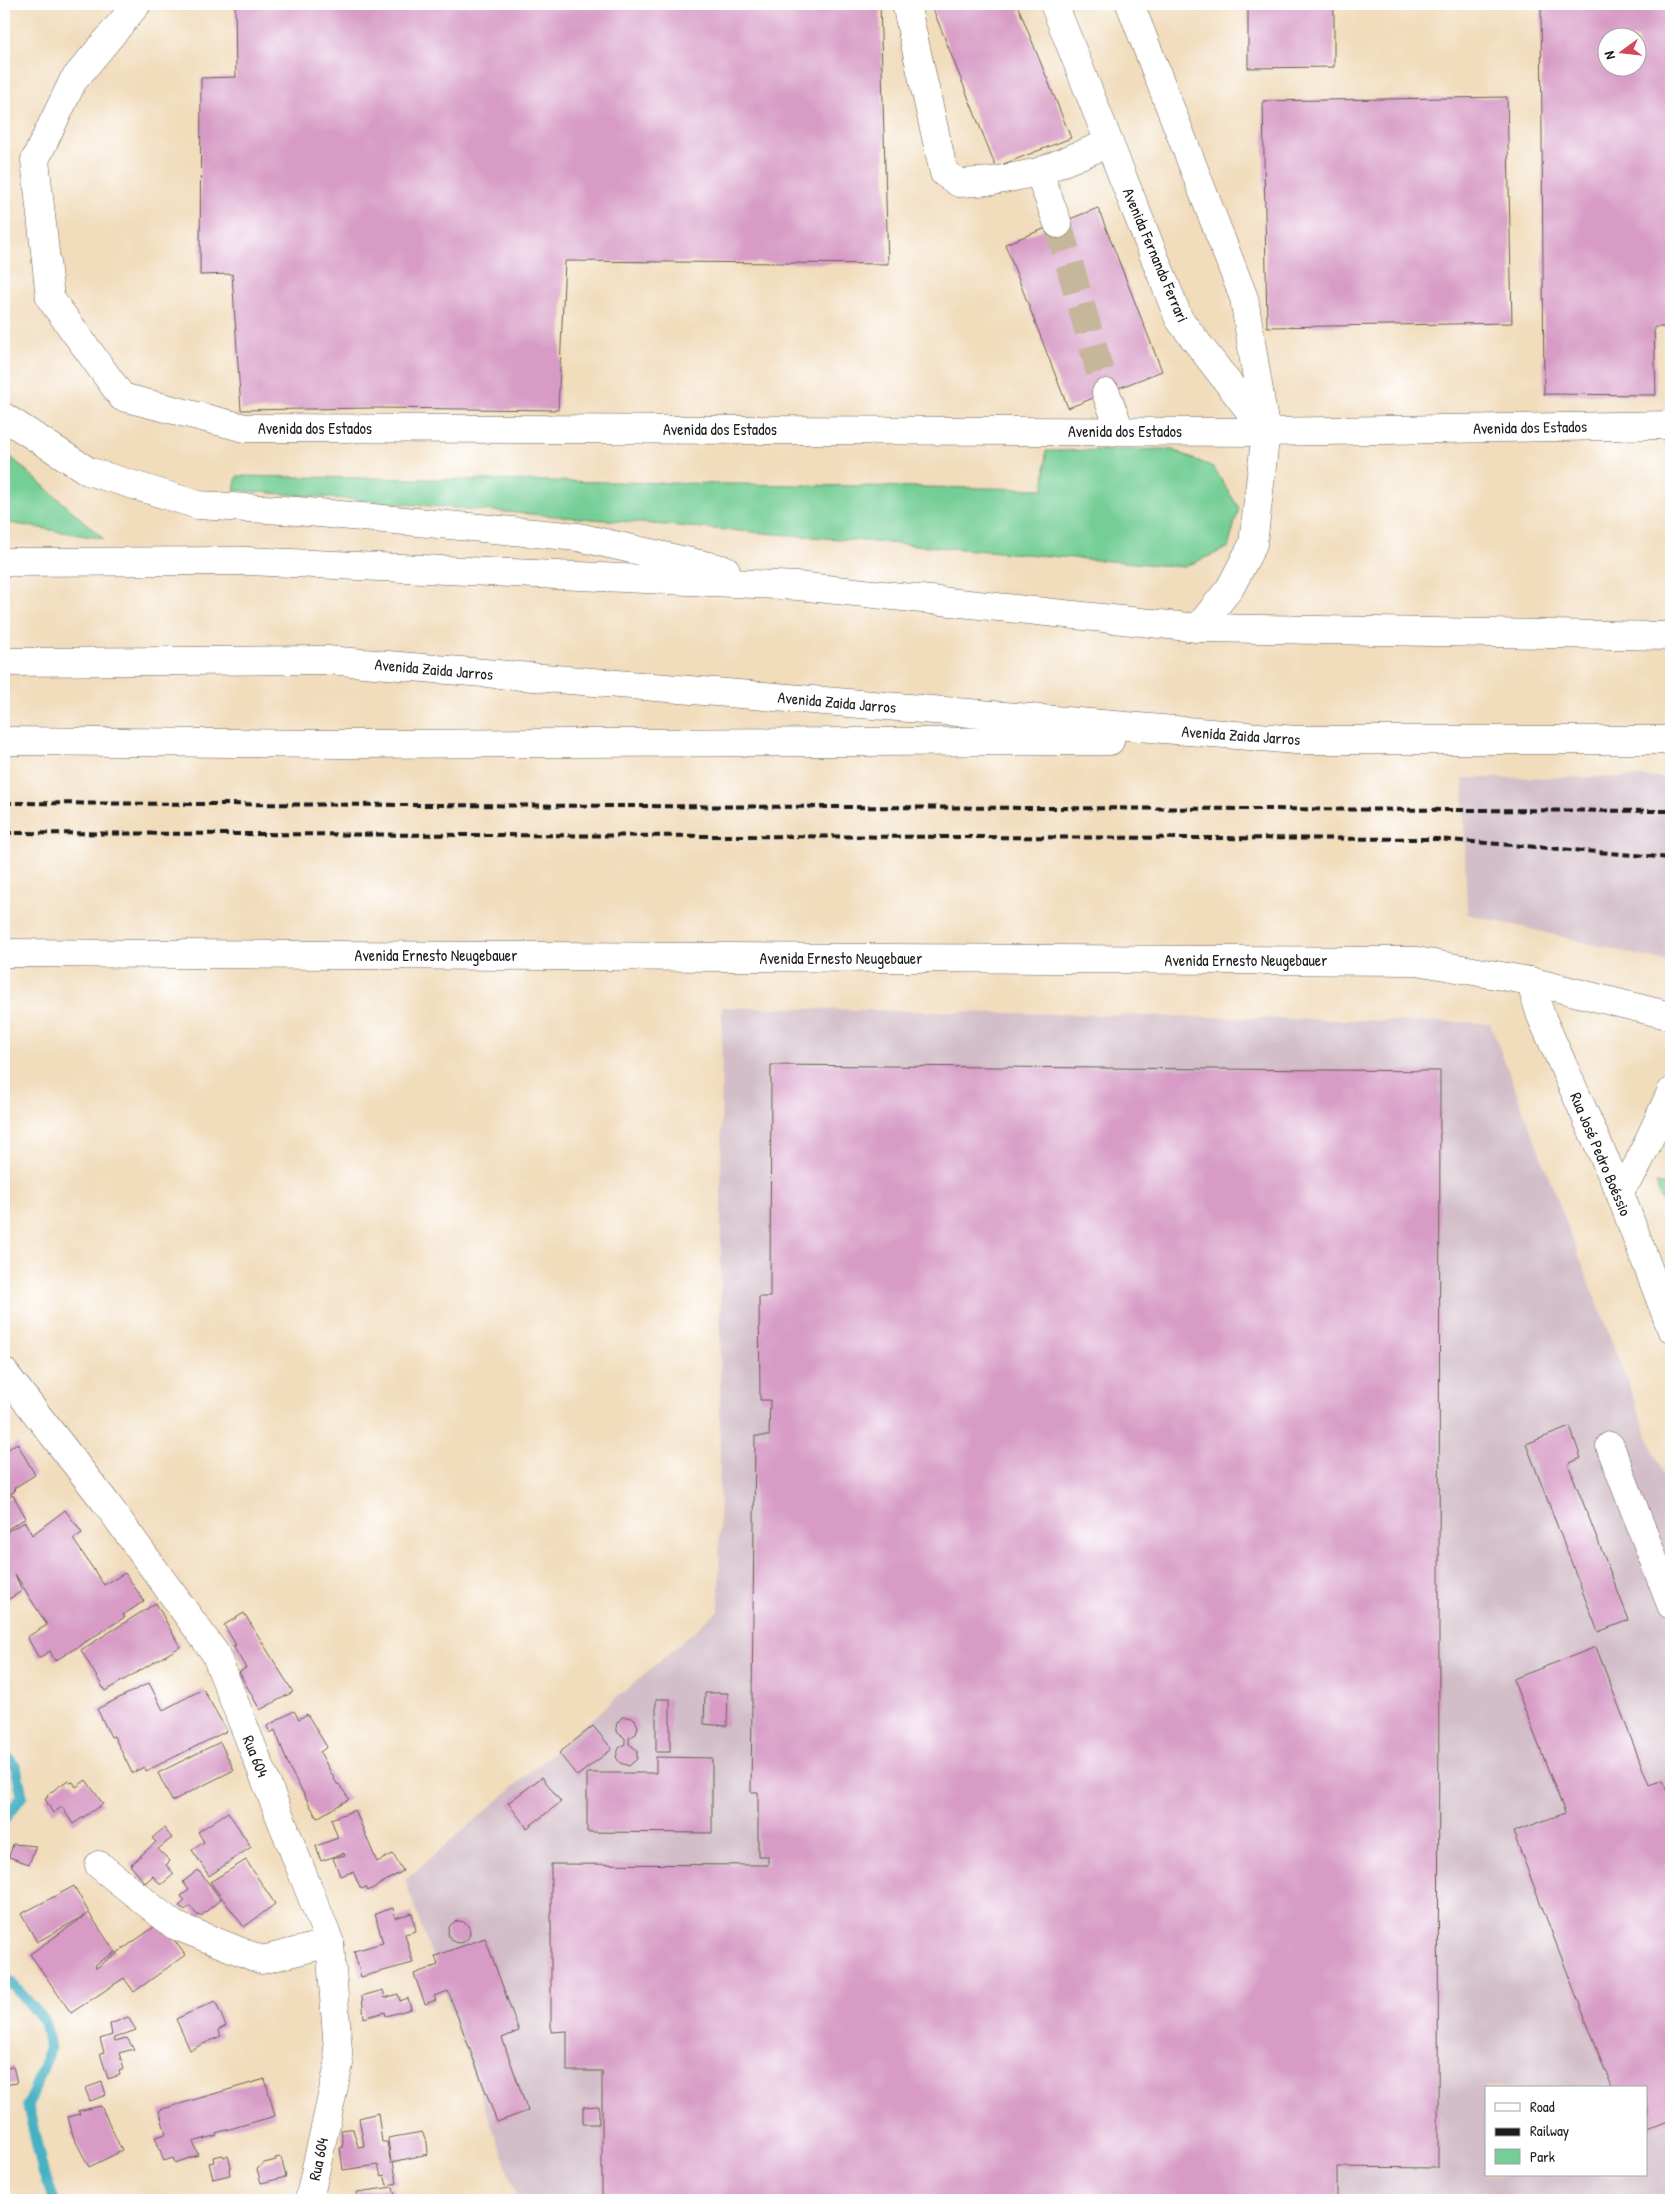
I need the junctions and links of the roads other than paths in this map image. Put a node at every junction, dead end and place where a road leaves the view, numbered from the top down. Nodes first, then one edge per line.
1 (137, 4) edge
2 (906, 4) edge
3 (1054, 4) edge
4 (1130, 4) edge
5 (1109, 143) junction
6 (1039, 172) junction
7 (1058, 224) tunnel mouth
8 (1106, 393) tunnel mouth
9 (4, 417) edge
10 (1671, 425) edge
11 (1120, 430) junction
12 (1266, 432) junction
13 (4, 562) edge
14 (798, 586) junction
15 (1198, 628) junction
16 (1671, 636) edge
17 (4, 662) edge
18 (1296, 740) junction
19 (1671, 740) edge
20 (4, 741) edge
21 (4, 953) edge
22 (1530, 981) junction
23 (1671, 1016) edge
24 (1671, 1092) edge
25 (1618, 1191) junction
26 (1671, 1328) edge
27 (4, 1372) edge
28 (1610, 1446) dead end
29 (1671, 1605) edge
30 (99, 1865) dead end
31 (330, 1943) junction
32 (309, 2200) edge

1 - 11 main road, Avenida dos Estados
2 - 6 main road
3 - 5 main road, Avenida Fernando Ferrari
4 - 12 main road
5 - 6 main road
5 - 12 main road, Avenida Fernando Ferrari
6 - 7 main road
8 - 11 main road
9 - 14 main road
10 - 12 main road, Avenida dos Estados
11 - 12 main road, Avenida dos Estados
12 - 15 main road
13 - 14 main road
14 - 15 main road
15 - 16 main road
17 - 18 main road, Avenida Zaida Jarros
18 - 19 main road, Avenida Zaida Jarros
18 - 20 main road
21 - 22 main road, Avenida Ernesto Neugebauer
22 - 23 main road, Avenida Ernesto Neugebauer
22 - 25 main road, Rua José Pedro Boéssio
24 - 25 main road
25 - 26 main road, Rua José Pedro Boéssio
27 - 31 main road, Rua 604
28 - 29 main road
30 - 31 main road
31 - 32 main road, Rua 604

